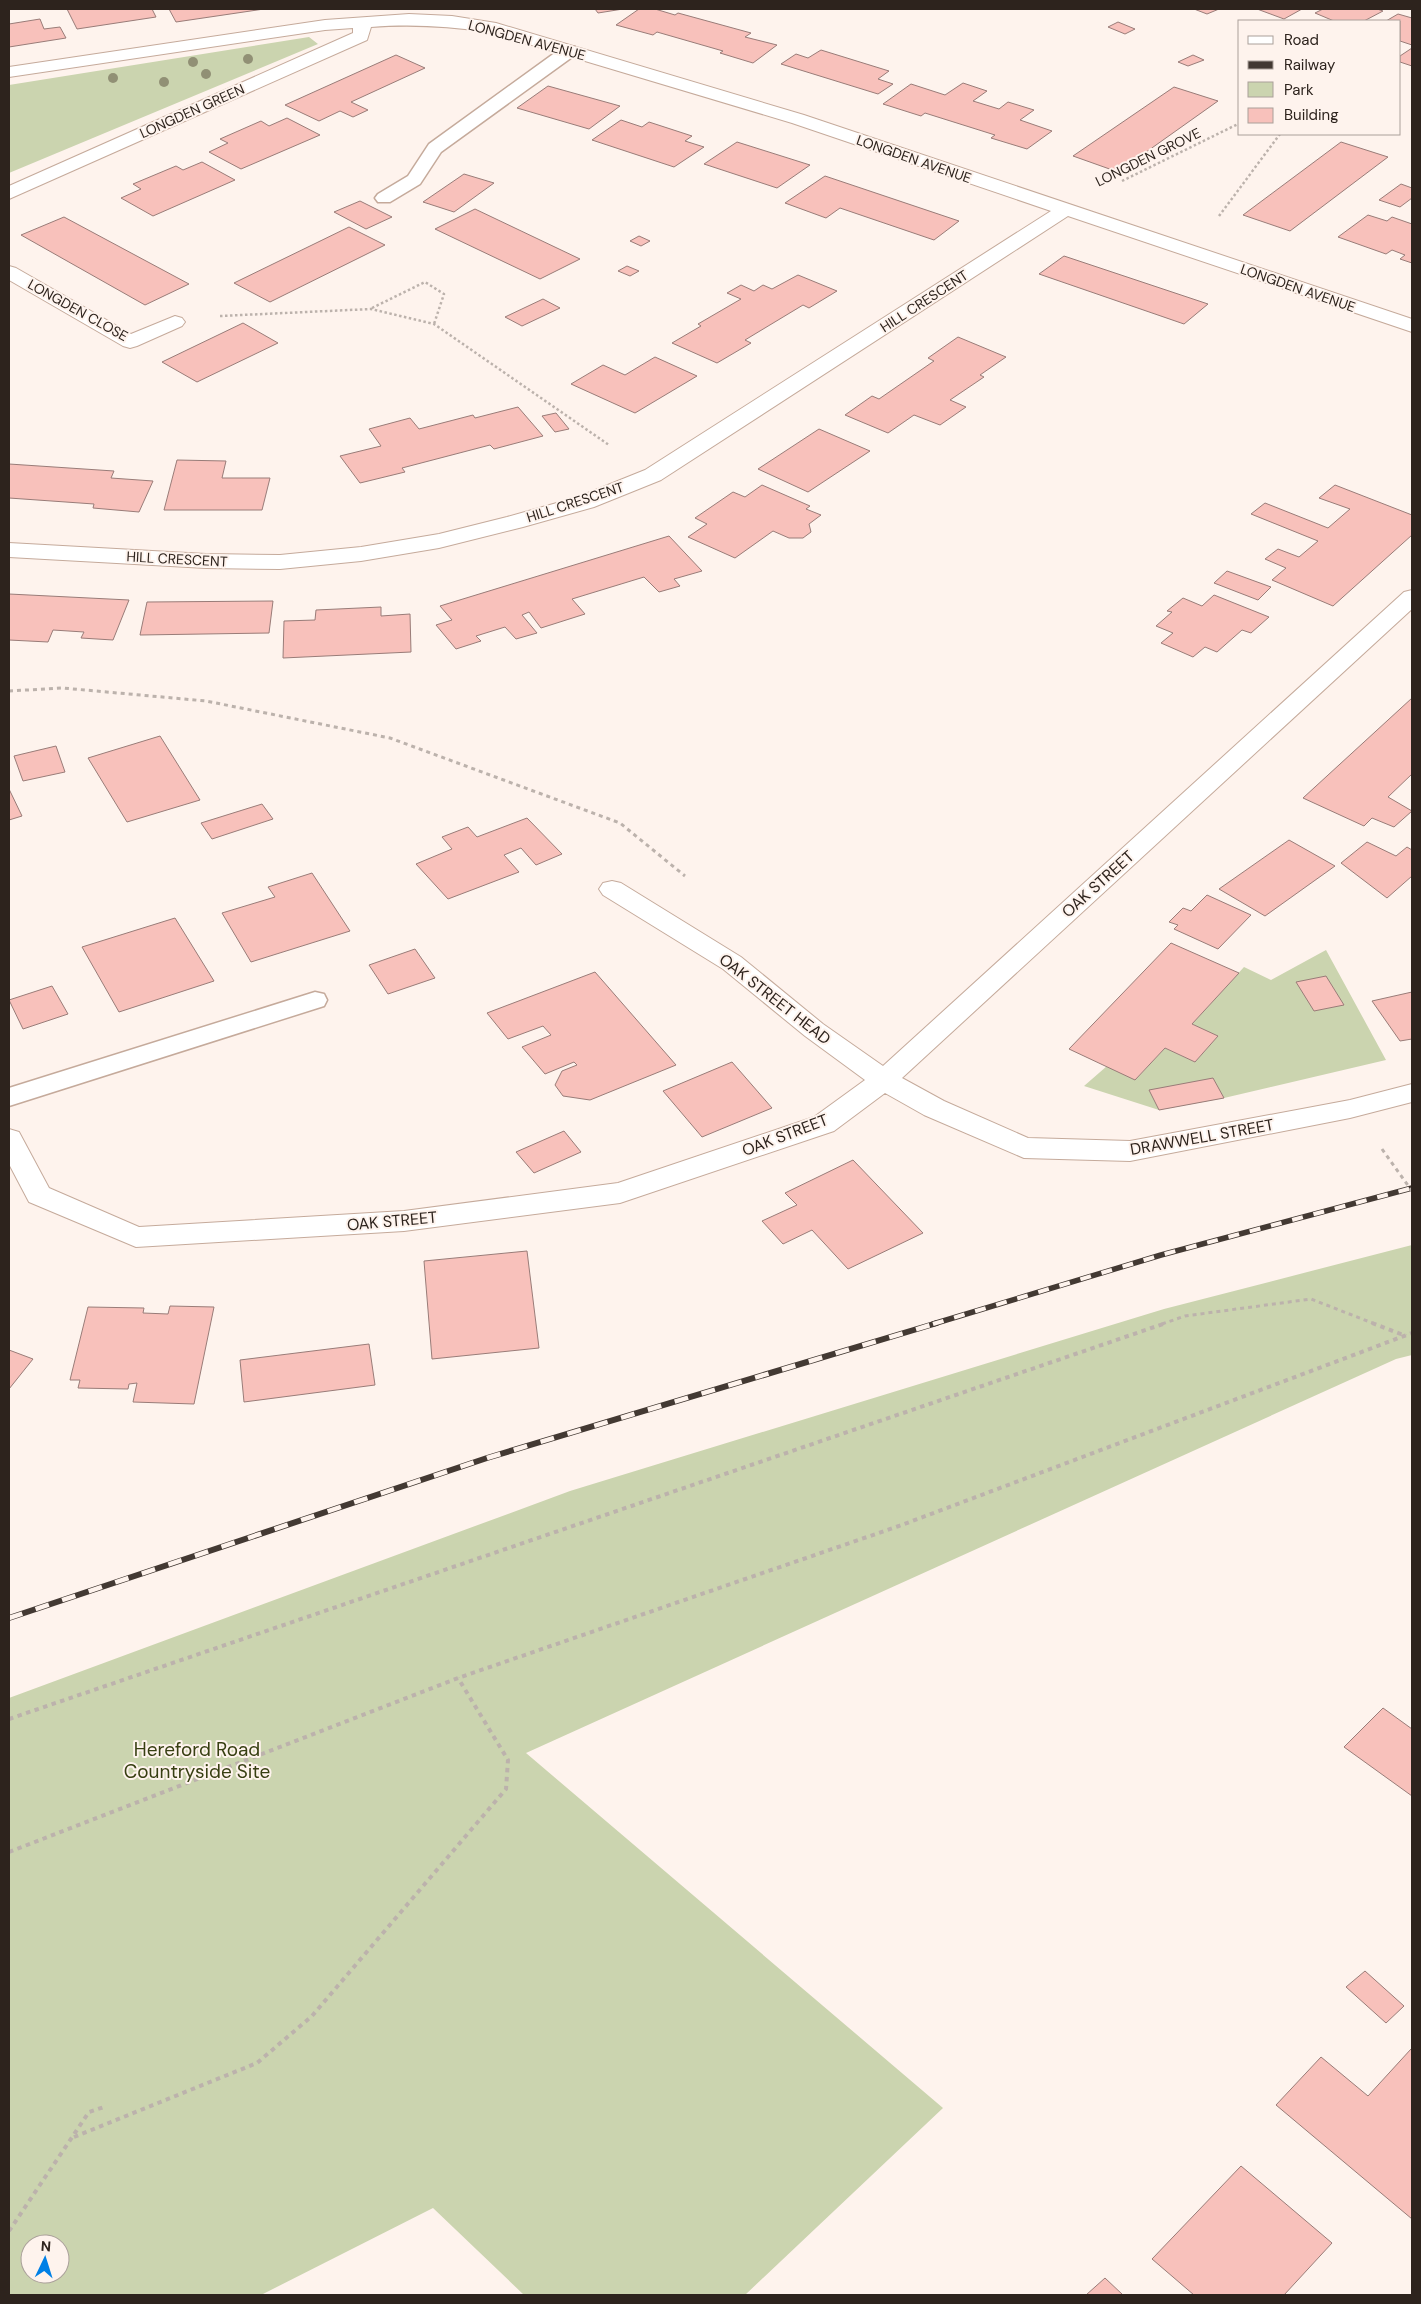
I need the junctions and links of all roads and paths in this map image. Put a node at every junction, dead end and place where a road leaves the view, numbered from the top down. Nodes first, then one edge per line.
1 (441, 14) edge
2 (364, 21) junction
3 (569, 50) junction
4 (9, 72) edge
5 (1238, 124) edge
6 (1279, 135) edge
7 (9, 192) edge
8 (384, 198) dead end
9 (1065, 210) junction
10 (1192, 252) junction
11 (9, 272) edge
12 (371, 309) junction
13 (175, 322) joint
14 (434, 324) junction
15 (1412, 326) edge
16 (653, 475) junction
17 (9, 550) edge
18 (1412, 597) edge
19 (9, 692) edge
20 (685, 876) dead end
21 (612, 889) dead end
22 (315, 1000) dead end
23 (884, 1080) junction
24 (1412, 1093) edge
25 (9, 1097) edge
26 (9, 1139) edge
27 (1382, 1150) dead end
28 (1412, 1190) edge
29 (1412, 1333) edge
30 (1407, 1336) junction
31 (458, 1678) junction
32 (9, 1719) edge
33 (9, 1852) edge
34 (104, 2106) dead end
35 (74, 2136) junction
36 (9, 2231) edge

1 - 2 street, LONGDEN AVENUE
1 - 3 street, LONGDEN AVENUE
2 - 4 street
2 - 7 street, LONGDEN GREEN
3 - 8 lane
3 - 9 street, LONGDEN AVENUE
5 - 9 path, LONGDEN GROVE
6 - 10 path
9 - 10 street, LONGDEN AVENUE
9 - 16 street, HILL CRESCENT
10 - 15 street, LONGDEN AVENUE
11 - 13 street, LONGDEN CLOSE
12 - 13 path
12 - 14 path
12 - 14 path
14 - 16 path
16 - 17 street, HILL CRESCENT
18 - 23 street, OAK STREET
19 - 20 path
21 - 23 street, OAK STREET HEAD
22 - 25 lane
23 - 24 street, DRAWWELL STREET
23 - 26 street, OAK STREET
27 - 28 path, bridge
29 - 30 path
30 - 31 path
30 - 32 path
31 - 33 path
31 - 35 path
34 - 35 path
35 - 36 path

